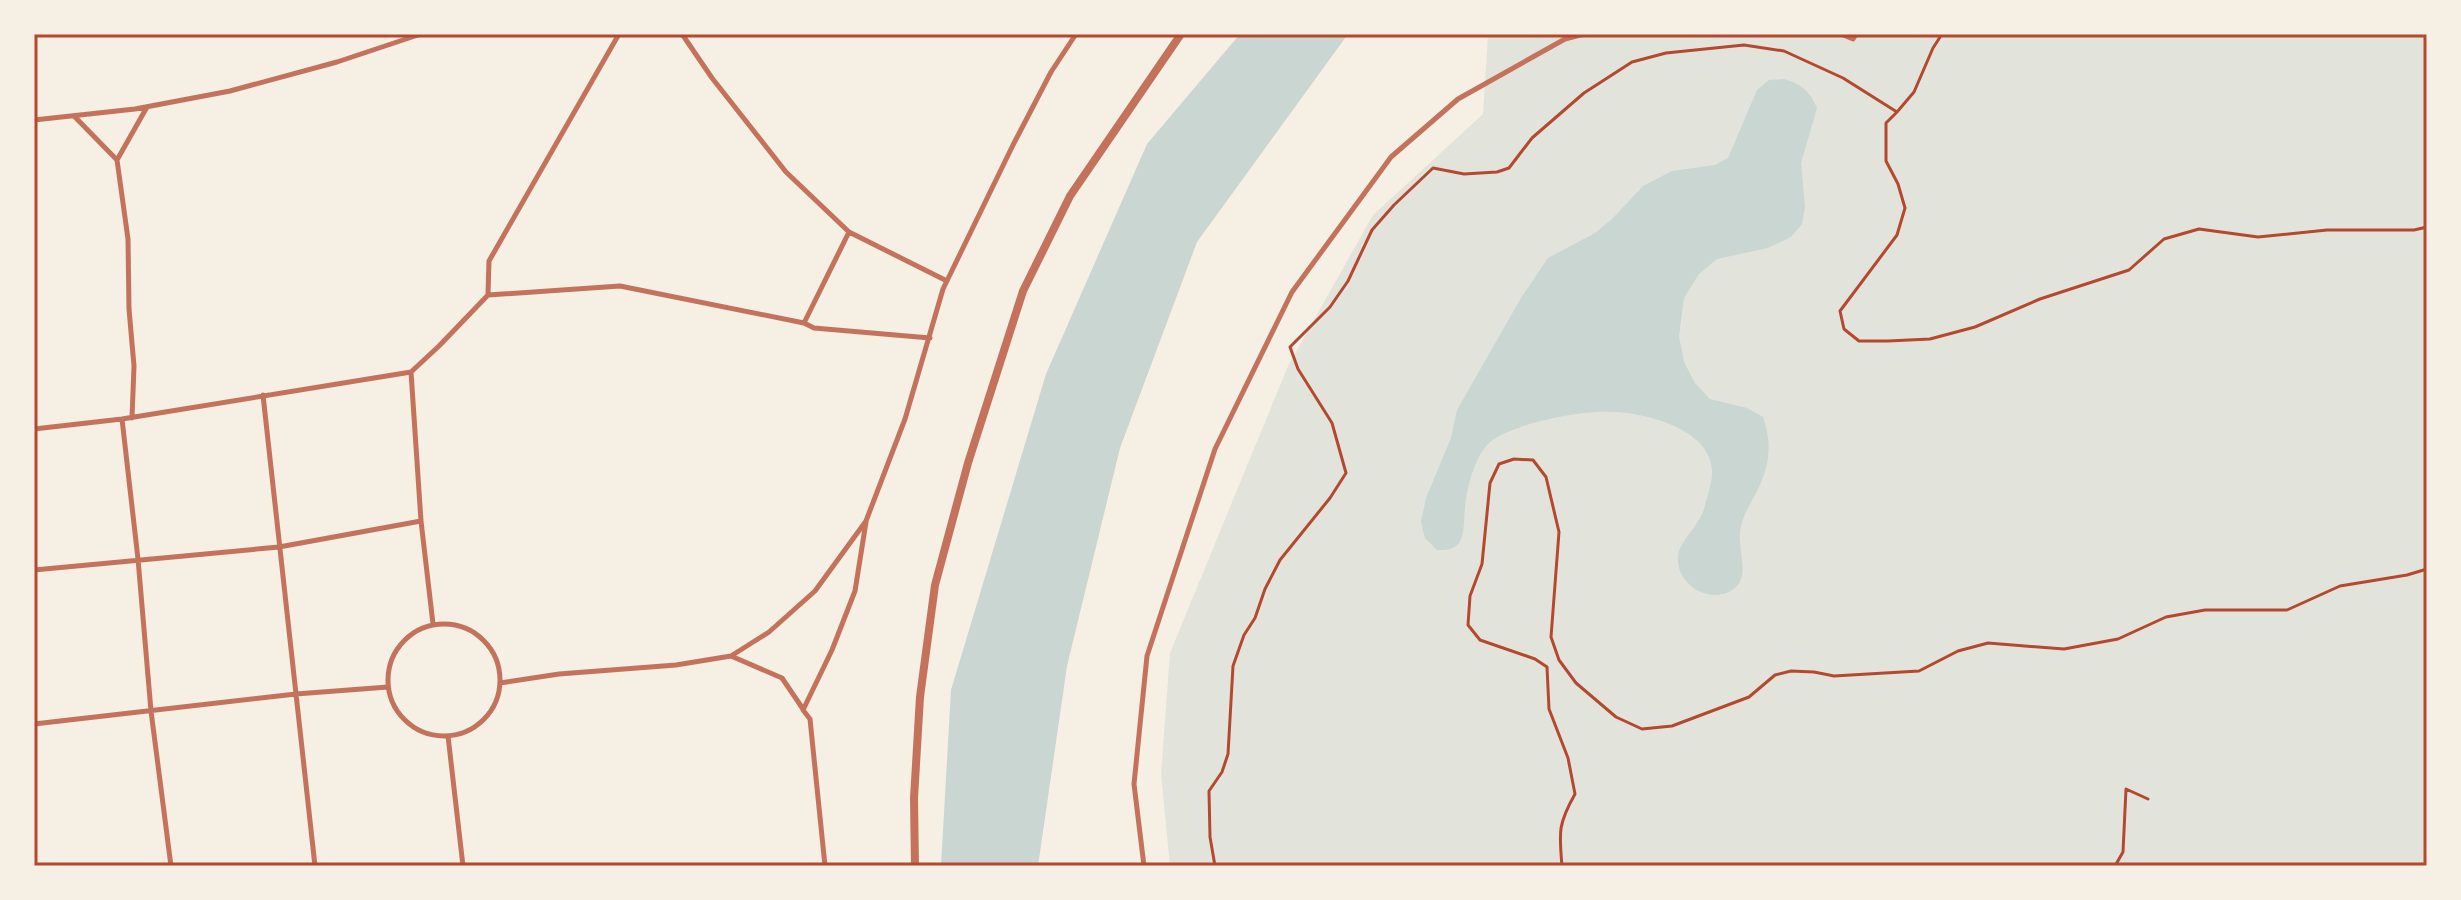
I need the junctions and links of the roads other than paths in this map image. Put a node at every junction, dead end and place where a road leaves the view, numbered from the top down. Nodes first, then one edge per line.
1 (421, 34) edge
2 (619, 34) edge
3 (682, 34) edge
4 (1076, 34) edge
5 (1181, 34) edge
6 (1584, 34) edge
7 (1841, 34) edge
8 (1856, 34) edge
9 (147, 107) junction
10 (74, 116) junction
11 (34, 120) edge
12 (117, 160) junction
13 (849, 232) junction
14 (947, 281) junction
15 (488, 295) junction
16 (804, 323) junction
17 (930, 338) junction
18 (411, 372) junction
19 (263, 395) junction
20 (132, 418) junction
21 (122, 419) junction
22 (34, 429) edge
23 (421, 521) junction
24 (866, 521) junction
25 (279, 547) junction
26 (138, 559) junction
27 (34, 570) edge
28 (433, 624) junction
29 (731, 656) junction
30 (500, 683) junction
31 (388, 687) junction
32 (296, 694) junction
33 (803, 710) junction
34 (151, 711) junction
35 (34, 724) edge
36 (448, 736) junction
37 (171, 866) edge
38 (315, 866) edge
39 (463, 866) edge
40 (825, 866) edge
41 (915, 866) edge
42 (1144, 866) edge

1 - 9 lane
2 - 15 lane
3 - 13 lane
4 - 14 lane
5 - 41 street
6 - 42 lane
7 - 8 lane
9 - 10 lane
9 - 12 lane
10 - 11 lane
10 - 12 lane
12 - 20 lane
13 - 14 lane
13 - 16 lane
14 - 17 lane
15 - 16 lane
15 - 18 lane
16 - 17 lane
17 - 24 lane
18 - 19 lane
18 - 23 lane
19 - 20 lane
19 - 25 lane
20 - 21 lane
21 - 22 lane
21 - 26 lane
23 - 25 lane
23 - 28 lane
24 - 29 lane
24 - 33 lane
25 - 26 lane
25 - 32 lane
26 - 27 lane
26 - 34 lane
28 - 30 lane
28 - 31 lane
29 - 30 lane
29 - 33 lane
30 - 36 lane
31 - 32 lane
31 - 36 lane
32 - 34 lane
32 - 38 lane
33 - 40 lane
34 - 35 lane
34 - 37 lane
36 - 39 lane

